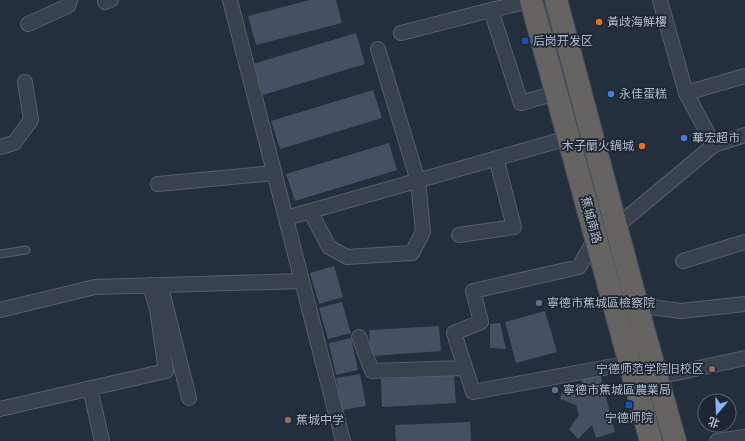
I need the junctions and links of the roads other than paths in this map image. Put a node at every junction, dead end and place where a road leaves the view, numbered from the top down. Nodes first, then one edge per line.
1 (70, 0) edge
2 (230, 0) edge
3 (532, 0) edge
4 (556, 0) edge
5 (660, 0) edge
6 (491, 10) junction
7 (28, 24) dead end
8 (401, 34) dead end
9 (378, 49) dead end
10 (745, 76) edge
11 (25, 82) dead end
12 (686, 93) junction
13 (556, 94) junction
14 (745, 135) edge
15 (568, 138) junction
16 (714, 145) junction
17 (0, 147) edge
18 (496, 158) junction
19 (274, 173) junction
20 (418, 180) junction
21 (158, 184) dead end
22 (310, 212) junction
23 (286, 218) junction
24 (617, 226) junction
25 (459, 235) dead end
26 (596, 237) junction
27 (745, 242) edge
28 (26, 250) dead end
29 (0, 254) edge
30 (683, 261) dead end
31 (302, 281) junction
32 (156, 285) junction
33 (745, 304) edge
34 (638, 305) junction
35 (0, 310) edge
36 (360, 337) dead end
37 (745, 358) edge
38 (630, 364) junction
39 (465, 368) junction
40 (657, 377) junction
41 (90, 388) junction
42 (189, 398) dead end
43 (0, 409) edge
44 (745, 437) edge
45 (102, 441) edge
46 (342, 441) edge
47 (651, 441) edge
48 (675, 441) edge
49 (717, 441) edge

1 - 7 street
2 - 19 street
3 - 6 street
3 - 13 highway, 蕉城南路
4 - 24 highway, 蕉城南路
5 - 12 street
6 - 8 street
6 - 13 street
9 - 20 street
10 - 12 street
11 - 17 street
12 - 16 street
13 - 15 highway, 蕉城南路
14 - 16 street
15 - 18 street
15 - 26 highway, 蕉城南路
16 - 24 street
18 - 20 street
18 - 25 street
19 - 21 street
19 - 23 street
20 - 22 street
20 - 22 street
22 - 23 street
23 - 31 street
24 - 34 highway, 蕉城南路
26 - 38 highway, 蕉城南路
26 - 39 street
27 - 30 street
28 - 29 lane
31 - 32 street
31 - 46 street
32 - 35 street
32 - 41 street
32 - 42 street
33 - 34 street
34 - 40 highway, 蕉城南路
36 - 39 street
37 - 40 street
38 - 39 street
38 - 47 highway, 蕉城南路
40 - 48 highway, 蕉城南路
41 - 43 street
41 - 45 street
44 - 49 street

